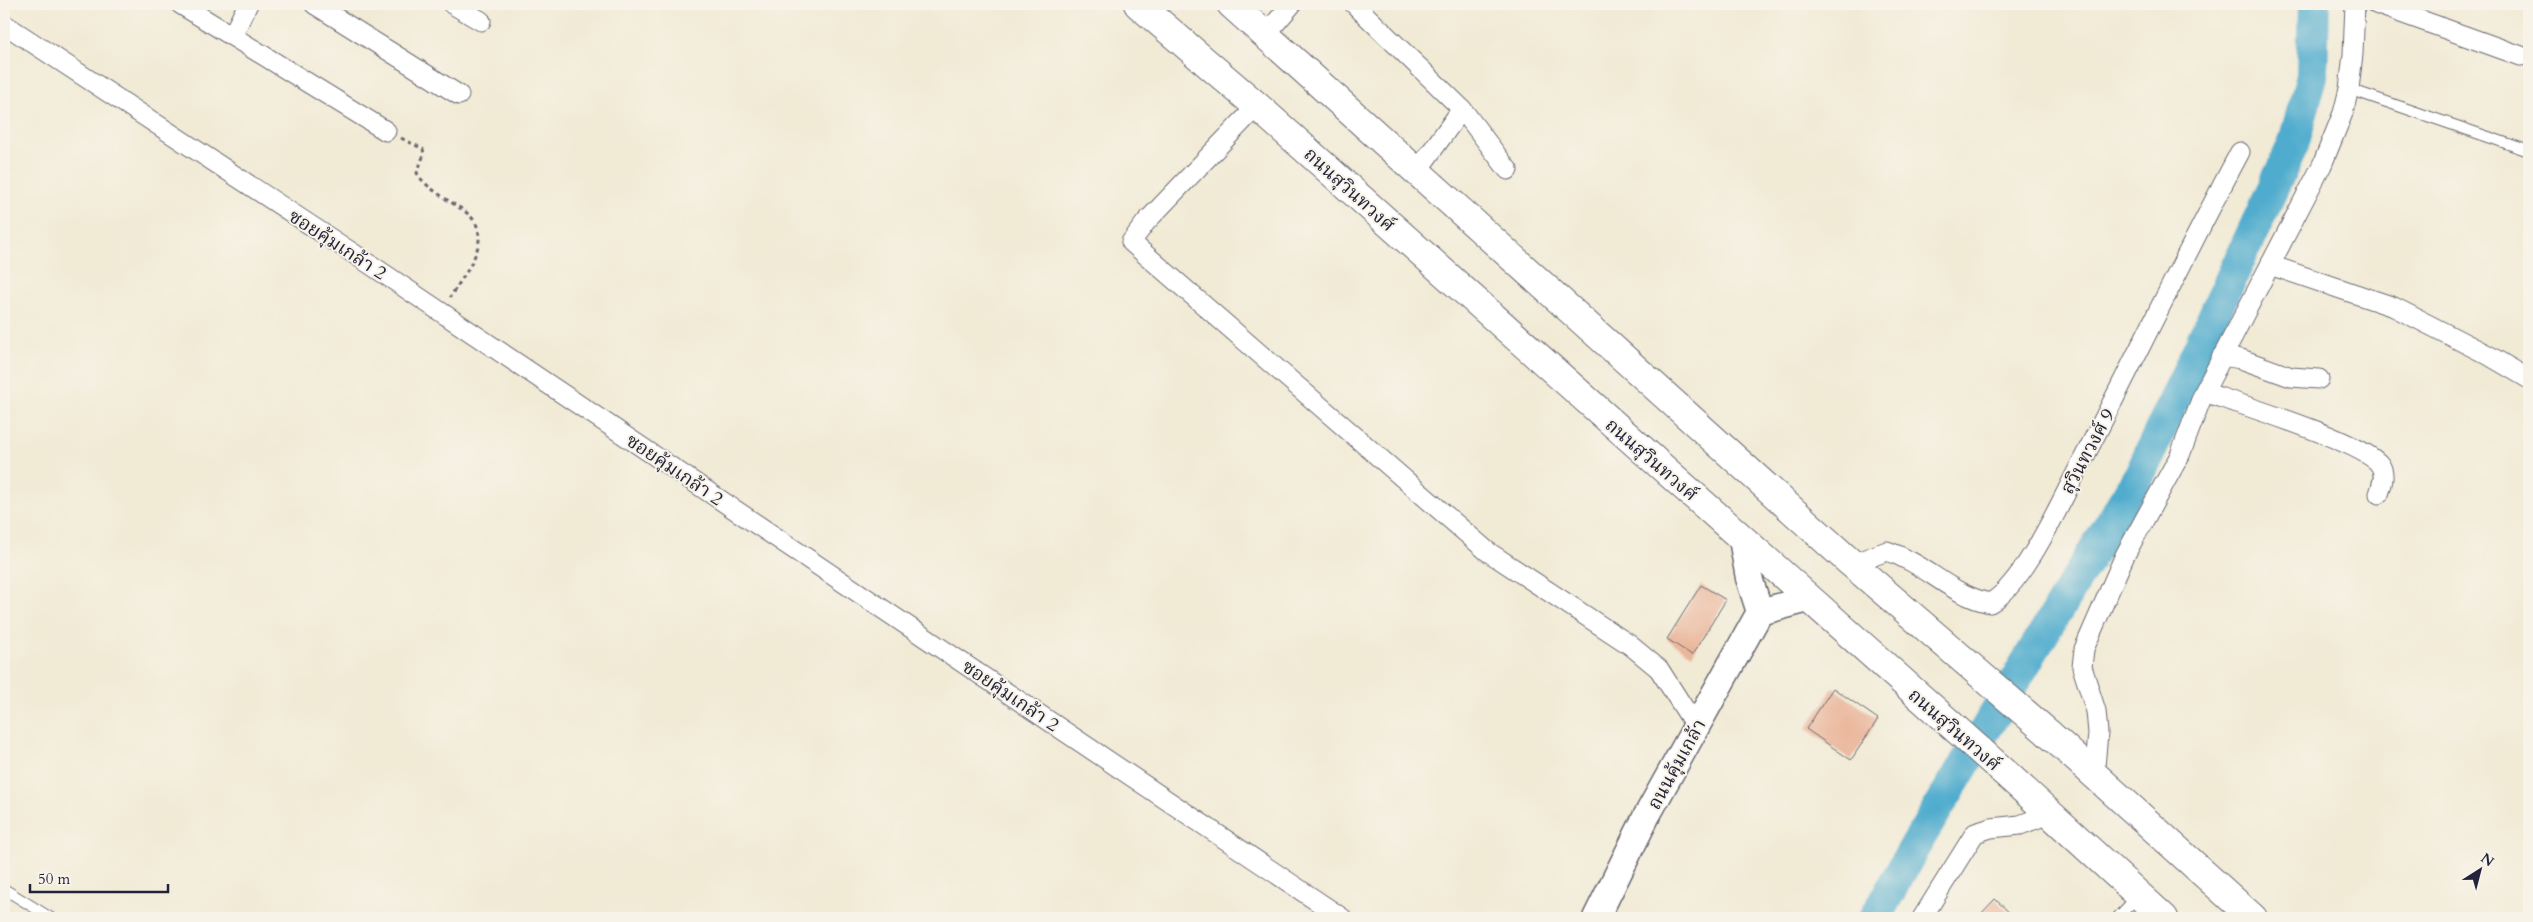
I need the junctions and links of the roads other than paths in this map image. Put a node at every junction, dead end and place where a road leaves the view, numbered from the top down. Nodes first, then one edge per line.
1 (180, 4) edge
2 (248, 4) edge
3 (314, 4) edge
4 (452, 4) edge
5 (1138, 4) edge
6 (1231, 4) edge
7 (1292, 4) edge
8 (1354, 4) edge
9 (2355, 4) edge
10 (2376, 4) edge
11 (481, 21) dead end
12 (4, 24) edge
13 (1266, 34) junction
14 (232, 36) junction
15 (2521, 56) dead end
16 (2349, 88) junction
17 (459, 95) dead end
18 (1257, 106) junction
19 (1462, 109) junction
20 (386, 131) road end
21 (2529, 151) edge
22 (2240, 152) dead end
23 (1418, 170) junction
24 (1508, 170) dead end
25 (2270, 265) junction
26 (2222, 356) junction
27 (2319, 379) dead end
28 (2529, 379) edge
29 (2204, 392) junction
30 (2379, 494) dead end
31 (1742, 539) junction
32 (1852, 564) junction
33 (1808, 599) junction
34 (1760, 612) junction
35 (1696, 727) junction
36 (2094, 778) junction
37 (2049, 814) junction
38 (4, 889) edge
39 (2138, 896) junction
40 (51, 918) edge
41 (1342, 918) edge
42 (1596, 918) edge
43 (1922, 918) edge
44 (2117, 918) edge
45 (2164, 918) edge
46 (2253, 918) edge

1 - 14 street
2 - 14 street
3 - 17 street
4 - 11 street
5 - 18 highway, ถนนสุวินทวงศ์
6 - 13 highway
7 - 13 street
8 - 19 street
9 - 16 street
10 - 15 street
12 - 41 street, ซอยคุ้มเกล้า 2
13 - 23 highway
14 - 20 street
16 - 21 lane
16 - 25 street
18 - 31 highway, ถนนสุวินทวงศ์
18 - 35 street
19 - 23 street
19 - 24 street
22 - 32 street, สุวินทวงศ์ 9
23 - 32 highway
25 - 26 street
25 - 28 street
26 - 27 street
26 - 29 street
29 - 30 street
29 - 36 street
31 - 33 highway, ถนนสุวินทวงศ์
31 - 34 main road
32 - 36 highway
33 - 34 main road
33 - 37 highway, ถนนสุวินทวงศ์
34 - 35 main road, ถนนคุ้มเกล้า
35 - 42 main road, ถนนคุ้มเกล้า
36 - 46 highway
37 - 39 highway, ถนนสุวินทวงศ์
37 - 43 street
38 - 40 lane
39 - 44 lane
39 - 45 highway, ถนนสุวินทวงศ์

